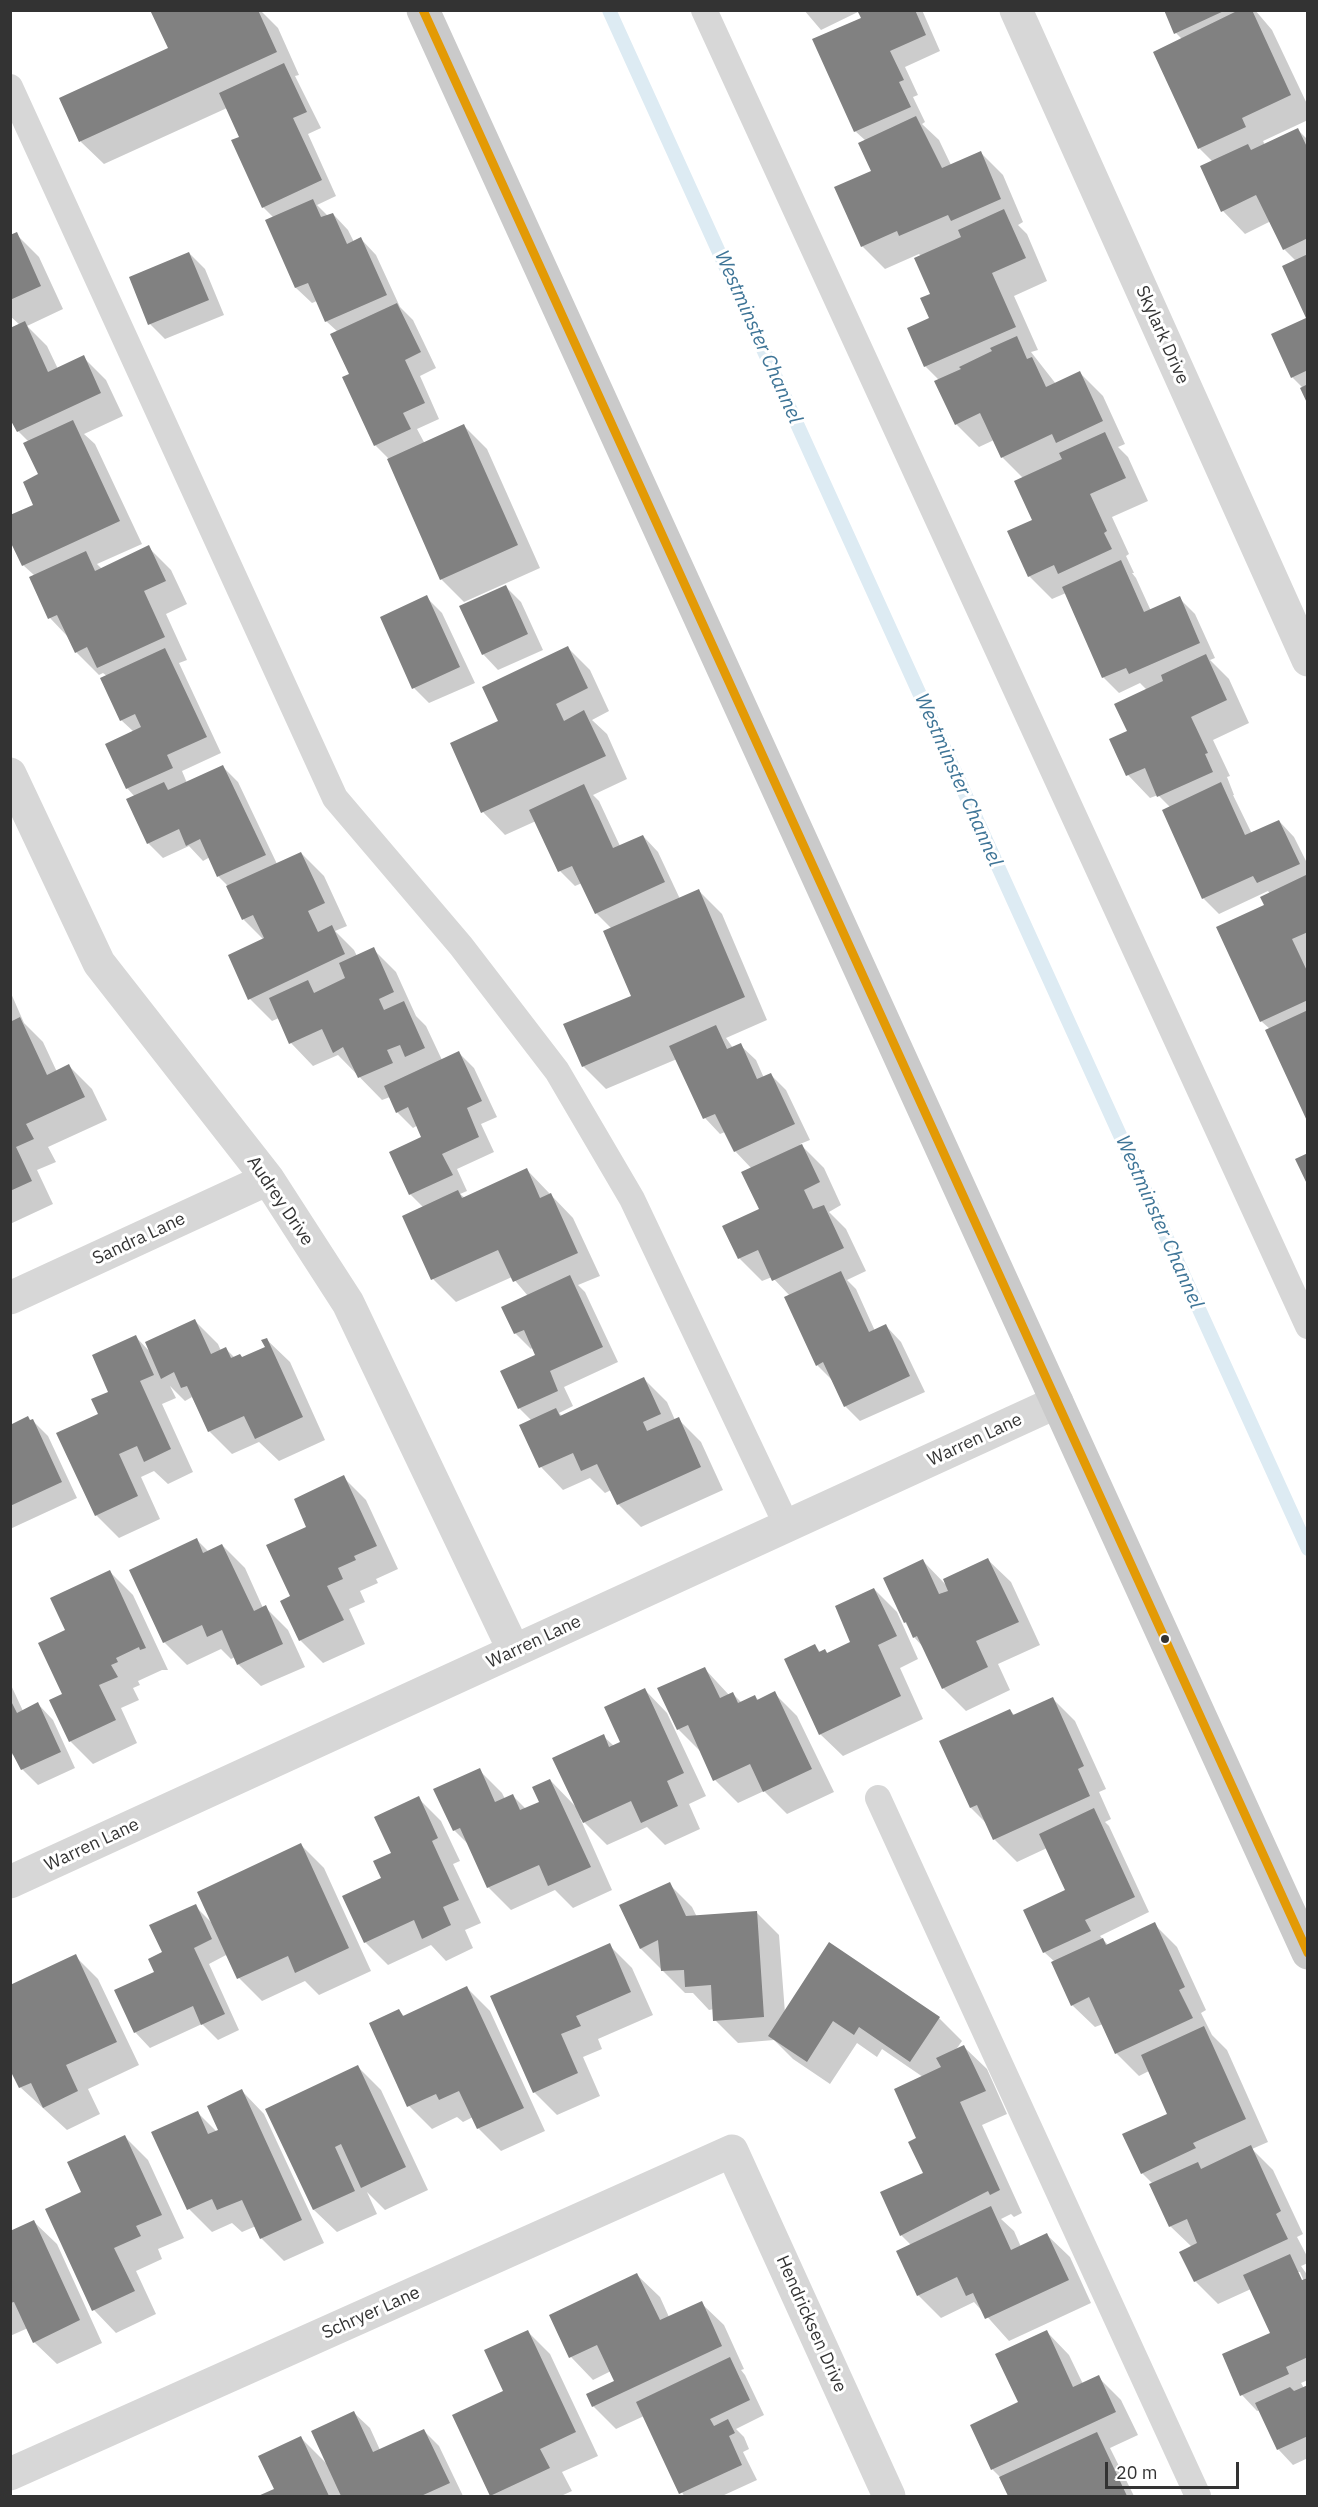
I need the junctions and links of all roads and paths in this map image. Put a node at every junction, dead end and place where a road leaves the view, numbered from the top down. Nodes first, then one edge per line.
1 (423, 10) edge
2 (704, 10) edge
3 (1016, 10) edge
4 (10, 87) edge
5 (1308, 660) edge
6 (10, 774) edge
7 (268, 1179) junction
8 (10, 1298) edge
9 (1308, 1326) edge
10 (1057, 1402) junction
11 (787, 1526) junction
12 (514, 1651) junction
13 (878, 1798) dead end
14 (10, 1882) edge
15 (1308, 1953) edge
16 (732, 2151) joint
17 (10, 2474) edge
18 (889, 2496) edge
19 (1198, 2496) edge

1 - 10 main road
2 - 9 lane
3 - 5 street, Skylark Drive
4 - 11 lane
6 - 7 street, Audrey Drive
7 - 8 street, Sandra Lane
7 - 12 street, Audrey Drive
10 - 11 street, Warren Lane
10 - 15 main road
11 - 12 street, Warren Lane
12 - 14 street, Warren Lane
13 - 19 lane
16 - 17 street, Schryer Lane
16 - 18 street, Hendricksen Drive

